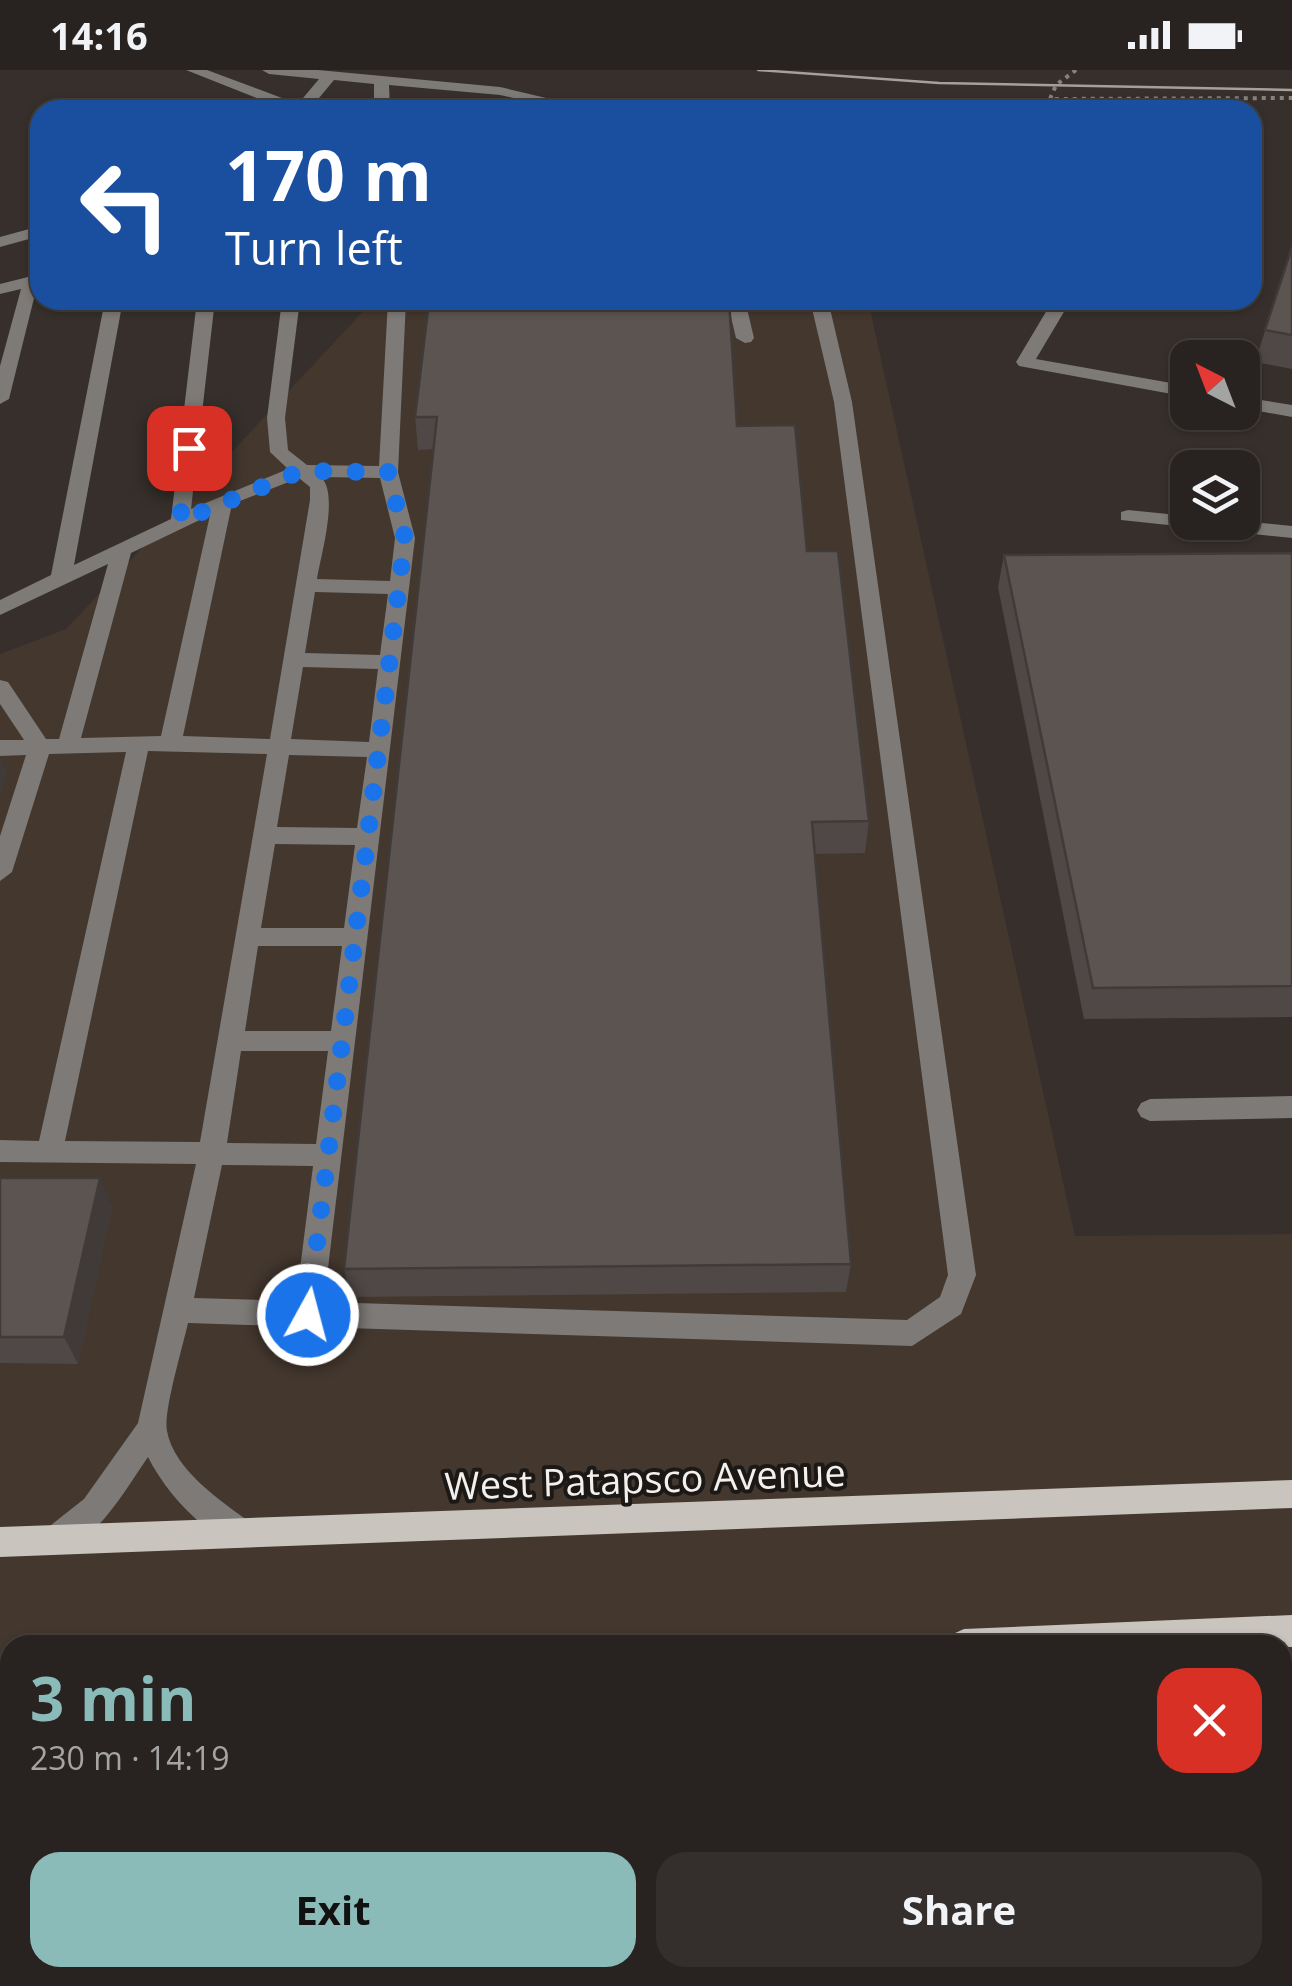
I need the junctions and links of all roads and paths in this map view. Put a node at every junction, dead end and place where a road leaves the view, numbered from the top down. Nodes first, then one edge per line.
1 (193, 70) edge
2 (269, 70) edge
3 (1076, 70) edge
4 (328, 78) junction
5 (381, 80) junction
6 (467, 87) junction
7 (1292, 98) edge
8 (274, 100) edge
9 (309, 100) edge
10 (382, 100) edge
11 (466, 100) edge
12 (520, 100) edge
13 (30, 234) edge
14 (0, 242) edge
15 (30, 282) edge
16 (0, 289) edge
17 (30, 300) edge
18 (112, 310) edge
19 (205, 310) edge
20 (290, 310) edge
21 (396, 310) edge
22 (738, 310) edge
23 (821, 310) edge
24 (1056, 310) edge
25 (745, 338) dead end
26 (1170, 389) edge
27 (0, 399) edge
28 (1260, 405) edge
29 (1292, 411) edge
30 (301, 471) junction
31 (388, 472) junction
32 (223, 501) junction
33 (1128, 516) dead end
34 (1170, 520) edge
35 (180, 521) junction
36 (1260, 529) edge
37 (1292, 532) edge
38 (122, 550) junction
39 (62, 578) junction
40 (306, 585) junction
41 (399, 588) junction
42 (0, 608) edge
43 (293, 660) junction
44 (390, 662) junction
45 (0, 688) edge
46 (170, 743) junction
47 (139, 744) junction
48 (68, 746) junction
49 (40, 747) junction
50 (278, 747) junction
51 (0, 748) edge
52 (378, 750) junction
53 (263, 835) junction
54 (368, 837) junction
55 (0, 872) edge
56 (247, 937) junction
57 (356, 937) junction
58 (230, 1041) junction
59 (343, 1041) junction
60 (1292, 1107) edge
61 (1150, 1110) dead end
62 (0, 1151) edge
63 (50, 1152) junction
64 (212, 1152) junction
65 (328, 1155) junction
66 (177, 1310) junction
67 (308, 1315) junction
68 (151, 1428) junction
69 (1292, 1494) edge
70 (240, 1533) junction
71 (57, 1540) junction
72 (0, 1542) edge
73 (1292, 1631) edge
74 (1198, 1635) edge

1 - 8 lane
2 - 4 lane
3 - 7 path
4 - 5 lane
4 - 9 lane
5 - 6 lane
5 - 10 lane
6 - 11 lane
6 - 12 lane
13 - 14 lane
15 - 16 lane
17 - 27 lane
18 - 39 lane
19 - 35 lane
20 - 30 lane
21 - 31 lane
22 - 25 lane
23 - 67 lane
24 - 26 lane
28 - 29 lane
30 - 31 lane
30 - 32 lane
30 - 40 lane
31 - 41 lane
32 - 35 lane
32 - 46 lane
33 - 34 lane
35 - 38 lane
36 - 37 lane
38 - 39 lane
38 - 48 lane
39 - 42 lane
40 - 41 lane
40 - 43 lane
41 - 44 lane
43 - 44 lane
43 - 50 lane
44 - 52 lane
45 - 49 lane
46 - 47 lane
46 - 50 lane
47 - 48 lane
47 - 63 lane
48 - 49 lane
49 - 51 lane
49 - 55 lane
50 - 52 lane
50 - 53 lane
52 - 54 lane
53 - 54 lane
53 - 56 lane
54 - 57 lane
56 - 57 lane
56 - 58 lane
57 - 59 lane
58 - 59 lane
58 - 64 lane
59 - 65 lane
60 - 61 lane
62 - 63 lane
63 - 64 lane
64 - 65 lane
64 - 66 lane
65 - 67 lane
66 - 67 lane
66 - 68 lane
68 - 70 lane
68 - 71 lane
69 - 70 main road, West Patapsco Avenue
70 - 71 main road, West Patapsco Avenue
71 - 72 main road, West Patapsco Avenue
73 - 74 main road

